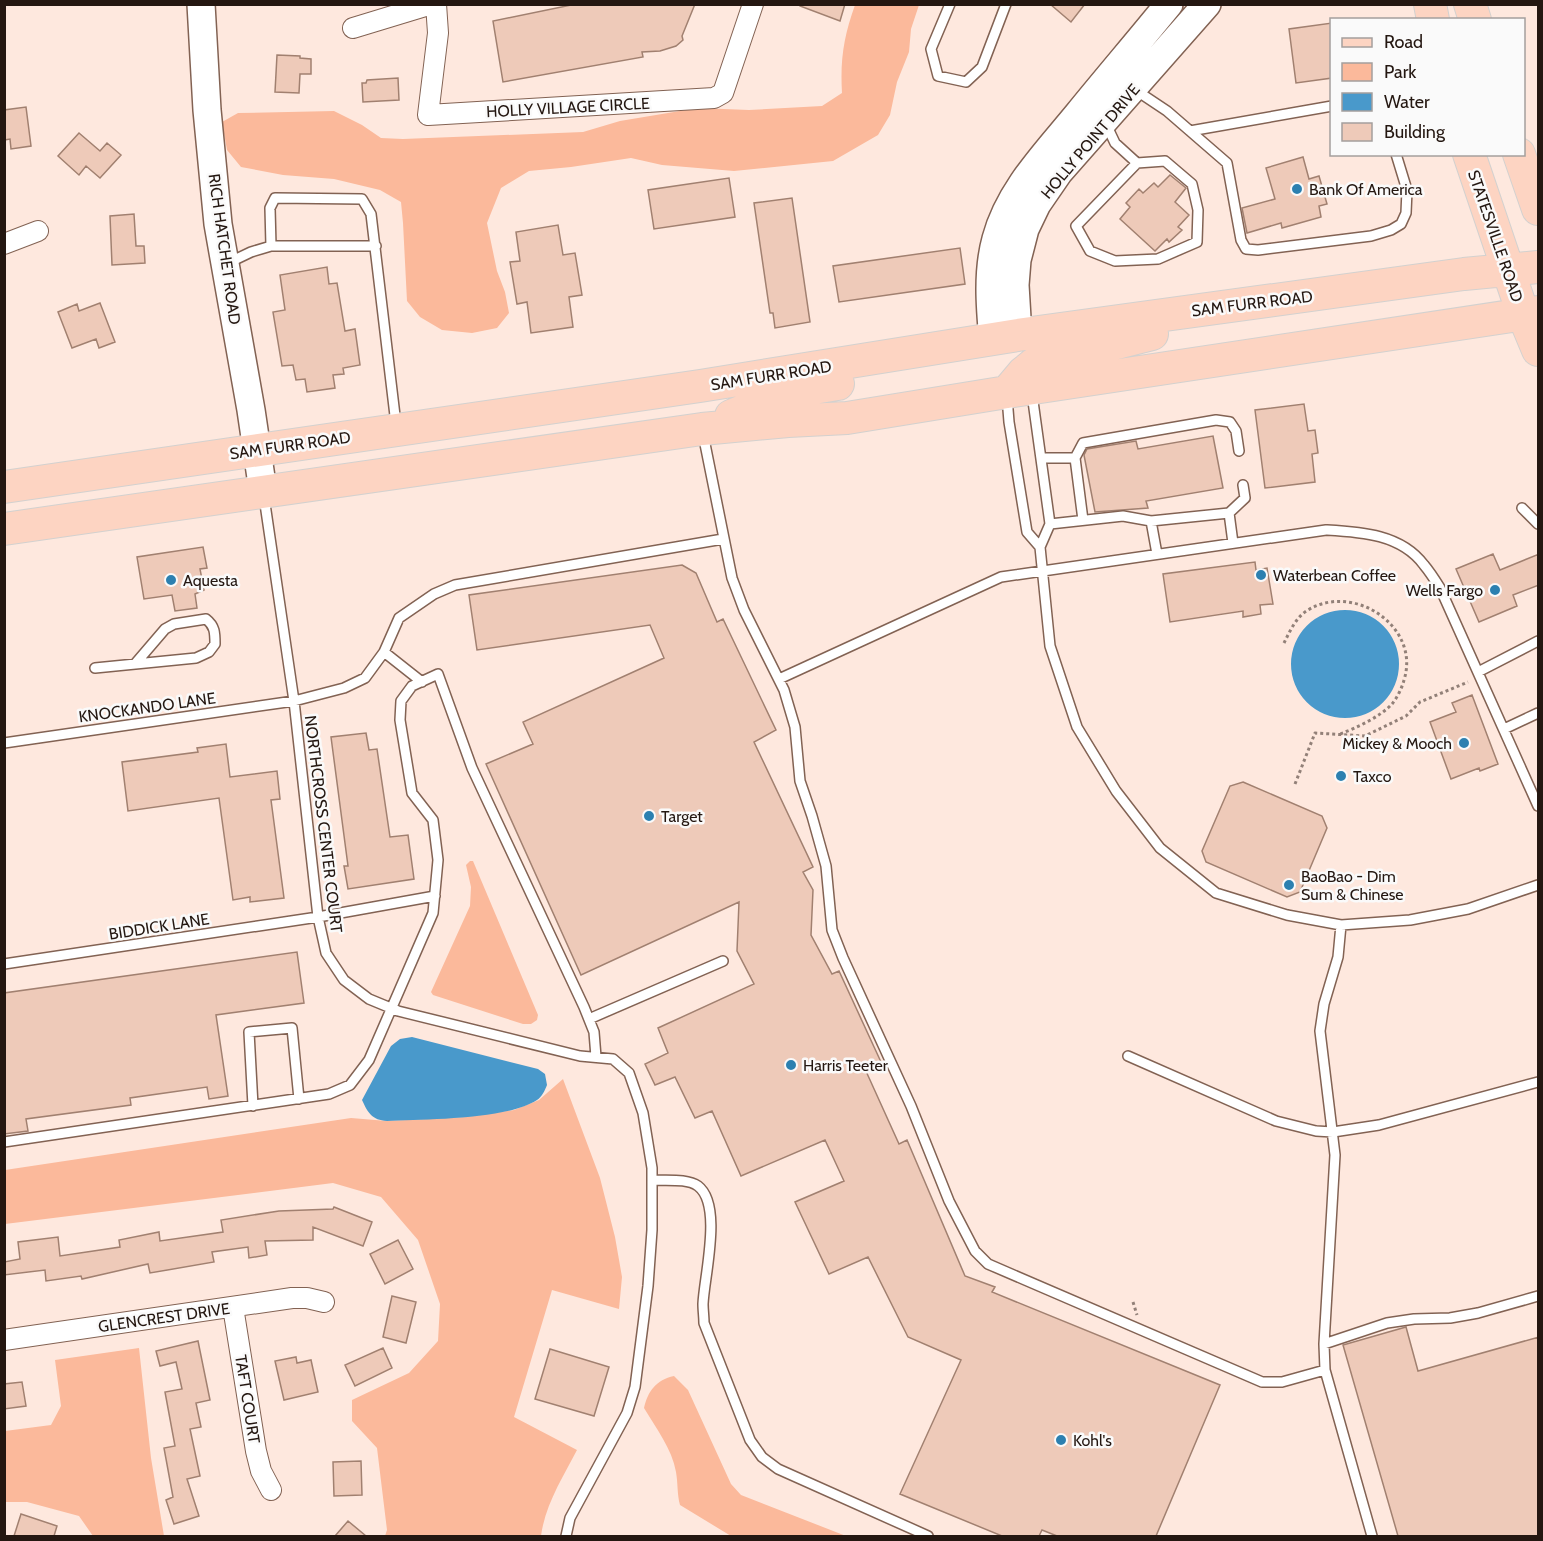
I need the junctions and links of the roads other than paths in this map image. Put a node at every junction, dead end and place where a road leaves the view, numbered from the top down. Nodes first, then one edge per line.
1 (201, 4) edge
2 (434, 4) edge
3 (753, 4) edge
4 (950, 4) edge
5 (1006, 4) edge
6 (1169, 4) edge
7 (1190, 4) edge
8 (1207, 4) edge
9 (353, 28) dead end
10 (1134, 89) junction
11 (1330, 106) edge
12 (1105, 122) junction
13 (1190, 131) junction
14 (1397, 156) edge
15 (1470, 156) edge
16 (1520, 156) edge
17 (1137, 163) junction
18 (1539, 209) edge
19 (38, 231) dead end
20 (4, 244) edge
21 (272, 246) junction
22 (375, 246) junction
23 (225, 264) junction
24 (1539, 267) edge
25 (1507, 270) junction
26 (1313, 296) junction
27 (1531, 313) edge
28 (1006, 337) junction
29 (1539, 350) edge
30 (1019, 390) junction
31 (397, 429) junction
32 (702, 429) junction
33 (256, 450) junction
34 (1239, 451) dead end
35 (1041, 458) junction
36 (1075, 458) junction
37 (1243, 485) dead end
38 (5, 487) edge
39 (263, 491) junction
40 (1522, 508) dead end
41 (1228, 513) junction
42 (1083, 520) junction
43 (1151, 521) junction
44 (1050, 524) junction
45 (1539, 524) edge
46 (4, 529) edge
47 (723, 539) junction
48 (1233, 543) junction
49 (1040, 547) junction
50 (1157, 554) junction
51 (1042, 570) junction
52 (1539, 641) edge
53 (384, 652) junction
54 (135, 664) junction
55 (95, 668) dead end
56 (1479, 674) junction
57 (779, 679) junction
58 (422, 682) junction
59 (294, 701) junction
60 (1539, 713) edge
61 (1504, 729) junction
62 (4, 742) edge
63 (1539, 806) edge
64 (1539, 885) edge
65 (435, 896) junction
66 (318, 917) junction
67 (1341, 925) junction
68 (723, 961) dead end
69 (4, 964) edge
70 (391, 1008) junction
71 (589, 1019) junction
72 (1128, 1056) dead end
73 (596, 1057) junction
74 (1539, 1082) edge
75 (299, 1099) junction
76 (253, 1106) junction
77 (1333, 1132) junction
78 (4, 1142) edge
79 (652, 1180) junction
80 (1539, 1296) edge
81 (324, 1302) dead end
82 (233, 1307) junction
83 (4, 1340) edge
84 (1324, 1344) junction
85 (1325, 1370) junction
86 (271, 1490) dead end
87 (566, 1536) edge
88 (928, 1536) edge
89 (1372, 1536) edge

1 - 23 main road, RICH HATCHET ROAD
2 - 3 street, HOLLY VILLAGE CIRCLE
2 - 9 street
4 - 5 lane
6 - 28 main road, HOLLY POINT DRIVE
7 - 10 main road
8 - 10 main road, HOLLY POINT DRIVE
10 - 12 main road, HOLLY POINT DRIVE
10 - 13 lane
11 - 13 lane
12 - 17 lane
12 - 28 main road, HOLLY POINT DRIVE
13 - 14 lane
15 - 25 main road, STATESVILLE ROAD
16 - 18 main road
17 - 17 lane
19 - 20 street
21 - 22 lane
21 - 22 lane
21 - 23 lane
22 - 31 lane
23 - 33 main road, RICH HATCHET ROAD
24 - 25 main road, SAM FURR ROAD
25 - 26 main road, SAM FURR ROAD
25 - 27 main road, STATESVILLE ROAD
26 - 28 main road, SAM FURR ROAD
26 - 30 main road
27 - 29 main road, STATESVILLE ROAD
27 - 30 main road
28 - 31 main road, SAM FURR ROAD
28 - 32 main road
30 - 32 main road
30 - 35 lane
30 - 49 lane
31 - 33 main road, SAM FURR ROAD
32 - 39 main road
32 - 47 lane
33 - 38 main road, SAM FURR ROAD
33 - 39 main road, RICH HATCHET ROAD
34 - 36 lane
35 - 36 lane
35 - 44 lane
36 - 42 lane
37 - 41 lane
39 - 46 main road
39 - 59 lane, NORTHCROSS CENTER COURT
40 - 45 lane
41 - 43 lane
41 - 48 lane
42 - 43 lane
42 - 44 lane
43 - 50 lane
44 - 49 lane
47 - 53 lane, KNOCKANDO LANE
47 - 57 lane
48 - 50 lane
48 - 56 lane
49 - 51 lane
50 - 51 lane
51 - 57 lane
51 - 67 lane
52 - 56 lane
53 - 58 lane
53 - 59 lane, KNOCKANDO LANE
54 - 54 lane
54 - 55 lane
56 - 61 lane
57 - 85 lane
58 - 65 lane
58 - 71 lane
59 - 62 lane, KNOCKANDO LANE
59 - 66 lane, NORTHCROSS CENTER COURT
60 - 61 lane
61 - 63 lane
64 - 67 lane
65 - 66 lane, BIDDICK LANE
65 - 70 lane
66 - 69 lane, BIDDICK LANE
66 - 70 lane, NORTHCROSS CENTER COURT
67 - 77 lane
68 - 71 lane
70 - 73 lane, NORTHCROSS CENTER COURT
70 - 75 lane
71 - 73 lane
72 - 77 lane
73 - 79 lane, NORTHCROSS CENTER COURT
74 - 77 lane
75 - 76 lane
75 - 76 lane
76 - 78 lane
77 - 84 lane
79 - 87 lane, NORTHCROSS CENTER COURT
79 - 88 lane
80 - 84 lane
81 - 82 street, GLENCREST DRIVE
82 - 83 street, GLENCREST DRIVE
82 - 86 street, TAFT COURT
84 - 85 lane
85 - 89 lane

